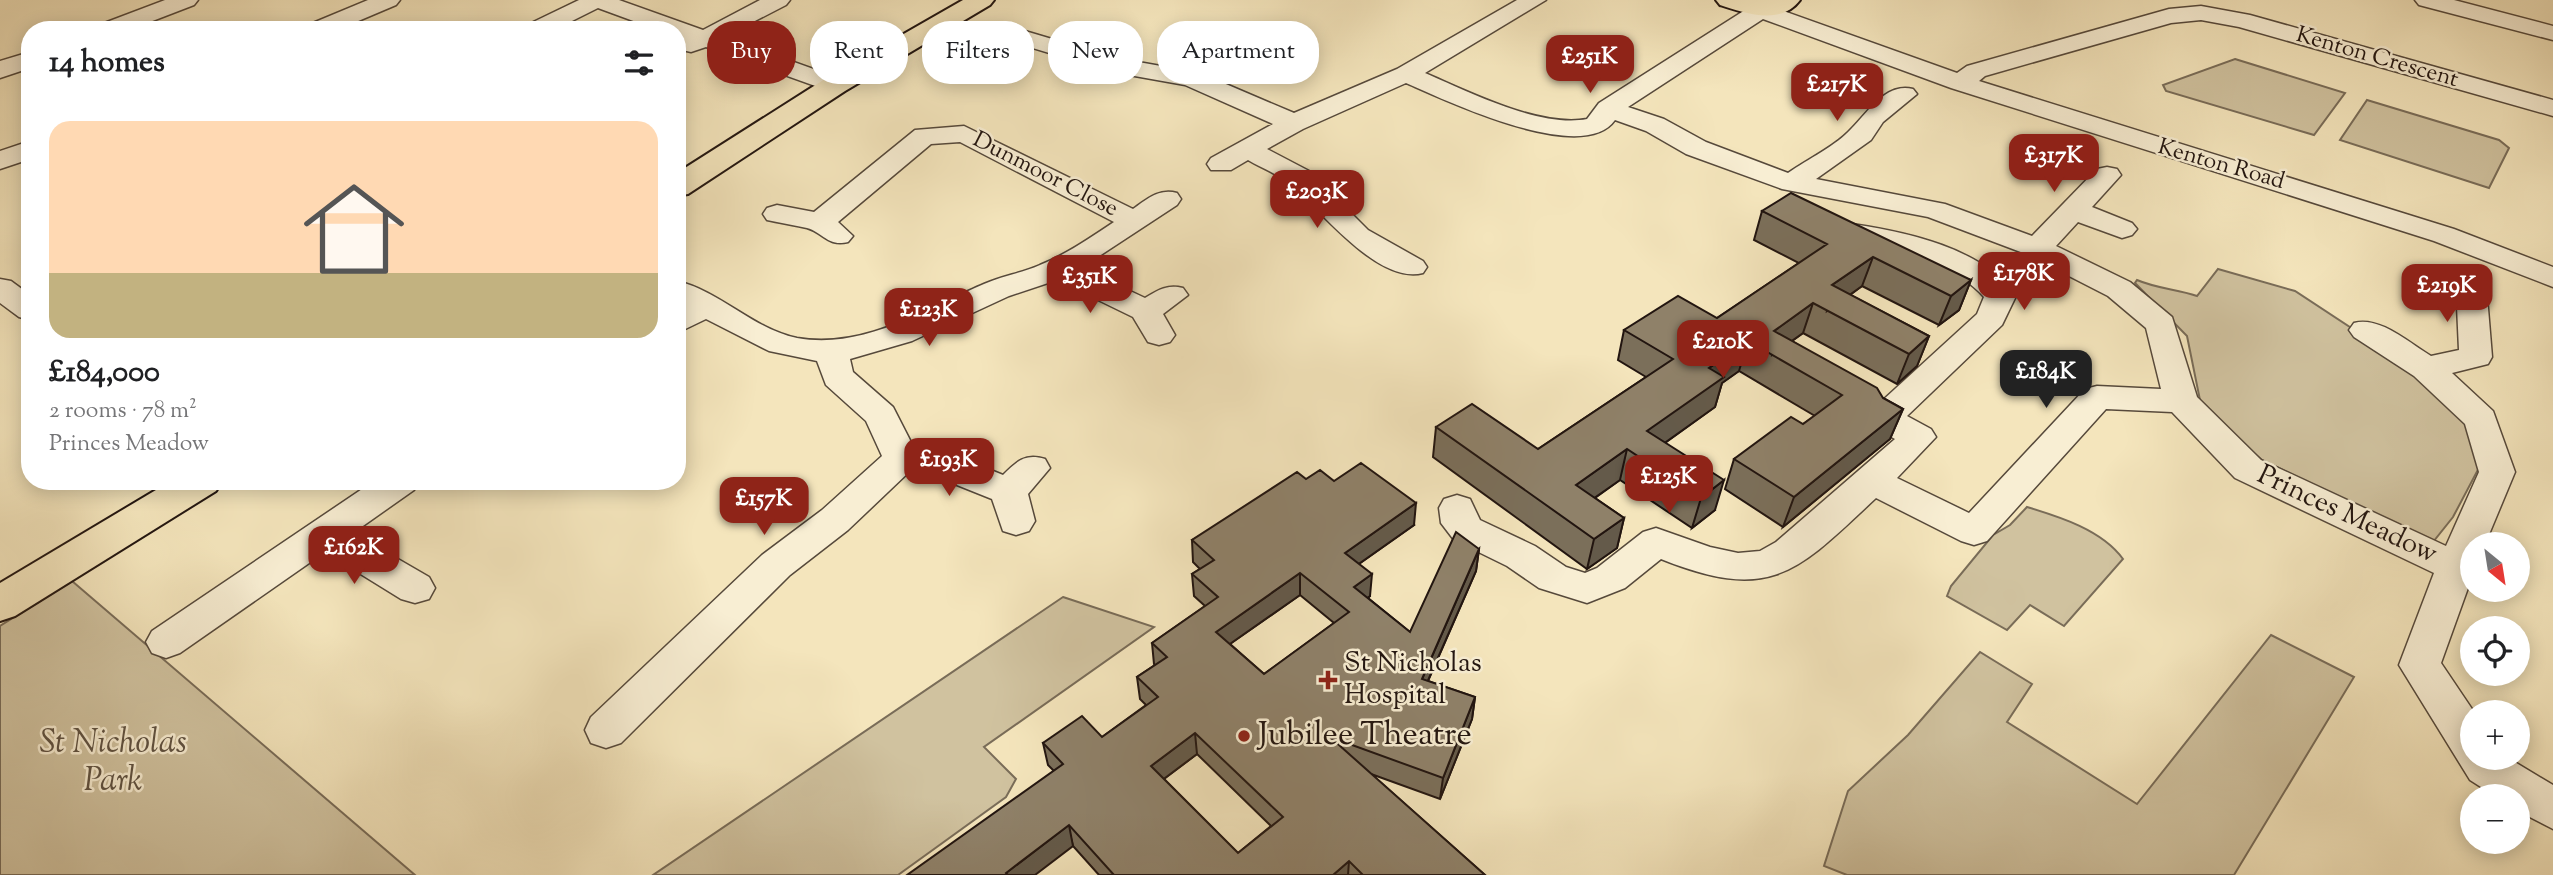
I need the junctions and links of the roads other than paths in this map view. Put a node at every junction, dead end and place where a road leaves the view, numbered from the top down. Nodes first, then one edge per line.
1 (186, 0) edge
2 (388, 0) edge
3 (597, 0) edge
4 (778, 0) edge
5 (981, 0) edge
6 (1729, 0) edge
7 (1787, 0) edge
8 (2427, 0) edge
9 (1523, 2) edge
10 (1761, 10) junction
11 (131, 21) edge
12 (338, 21) edge
13 (554, 21) edge
14 (656, 21) edge
15 (686, 32) edge
16 (2553, 33) edge
17 (703, 38) junction
18 (1034, 41) edge
19 (686, 47) edge
20 (21, 62) edge
21 (0, 70) edge
22 (1406, 74) junction
23 (1960, 83) junction
24 (835, 85) junction
25 (1904, 94) dead end
26 (1850, 100) dead end
27 (2553, 108) edge
28 (1608, 109) junction
29 (1881, 112) junction
30 (1294, 123) junction
31 (1247, 149) junction
32 (21, 153) edge
33 (0, 161) edge
34 (1220, 164) dead end
35 (2107, 175) dead end
36 (686, 181) edge
37 (1792, 183) junction
38 (1167, 199) dead end
39 (2073, 210) junction
40 (777, 214) dead end
41 (1133, 220) junction
42 (2122, 229) dead end
43 (1852, 233) edge
44 (2037, 248) junction
45 (1412, 267) dead end
46 (1058, 269) junction
47 (21, 278) edge
48 (2553, 278) edge
49 (2471, 284) dead end
50 (0, 288) edge
51 (686, 294) edge
52 (1172, 295) dead end
53 (21, 303) edge
54 (707, 304) junction
55 (686, 317) edge
56 (2365, 330) dead end
57 (831, 351) junction
58 (2426, 368) junction
59 (2180, 401) junction
60 (901, 459) junction
61 (1872, 481) junction
62 (187, 490) edge
63 (388, 490) edge
64 (1019, 493) dead end
65 (1457, 508) dead end
66 (323, 533) junction
67 (2456, 567) junction
68 (415, 588) dead end
69 (0, 604) edge
70 (166, 642) dead end
71 (2460, 727) edge
72 (606, 730) dead end
73 (2491, 770) edge
74 (2553, 809) edge

1 - 11 street
2 - 12 street
3 - 13 street
3 - 14 street
4 - 17 street
5 - 24 main road
6 - 10 main road, Kenton Road
7 - 10 main road
8 - 16 street
9 - 22 street
10 - 23 street, Kenton Road
10 - 28 street
15 - 17 street
17 - 19 street
17 - 24 street
18 - 30 street
20 - 21 street
22 - 28 street
22 - 30 street
23 - 27 street, Kenton Crescent
23 - 48 street, Kenton Road
24 - 36 main road
25 - 29 street
26 - 29 street
28 - 37 street
29 - 37 street
30 - 31 street
31 - 34 street
31 - 45 street
32 - 33 street
35 - 39 street
37 - 44 street
38 - 41 street
39 - 42 street
39 - 44 street
40 - 41 street, Dunmoor Close
41 - 46 street
43 - 61 street
44 - 59 street
46 - 52 street
46 - 57 street
47 - 50 street
49 - 58 street
50 - 53 street
51 - 54 street
54 - 55 street
54 - 57 street
56 - 58 street, Princes Meadow
57 - 60 street
58 - 67 street, Princes Meadow
59 - 61 street
59 - 67 street, Princes Meadow
60 - 64 street
60 - 72 street
61 - 65 street
62 - 69 main road
63 - 66 street
66 - 68 street
66 - 70 street
67 - 71 street, Princes Meadow
73 - 74 street

